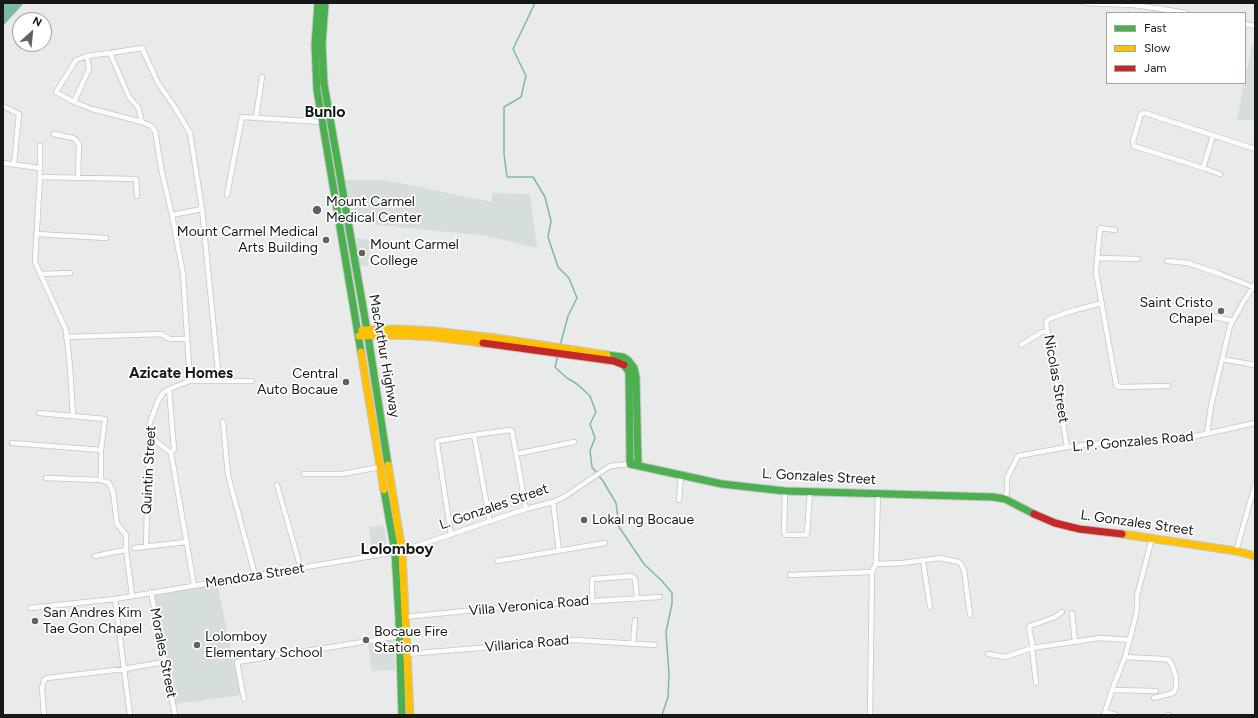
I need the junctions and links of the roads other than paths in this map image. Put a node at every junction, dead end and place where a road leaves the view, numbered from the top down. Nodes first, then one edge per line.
1 (318, 3) edge
2 (325, 3) edge
3 (1084, 3) edge
4 (1180, 12) edge
5 (110, 53) junction
6 (88, 56) junction
7 (262, 77) dead end
8 (74, 102) junction
9 (3, 106) edge
10 (256, 117) junction
11 (327, 121) junction
12 (142, 122) junction
13 (54, 134) dead end
14 (1213, 136) junction
15 (40, 145) dead end
16 (1255, 149) edge
17 (3, 162) edge
18 (14, 164) junction
19 (40, 168) junction
20 (1203, 168) junction
21 (1220, 174) dead end
22 (40, 176) junction
23 (78, 178) junction
24 (227, 195) dead end
25 (137, 196) dead end
26 (202, 209) junction
27 (172, 215) junction
28 (1115, 230) dead end
29 (36, 234) junction
30 (106, 238) dead end
31 (1097, 258) junction
32 (1138, 259) dead end
33 (1167, 261) dead end
34 (70, 273) dead end
35 (41, 274) junction
36 (1254, 286) edge
37 (1102, 303) junction
38 (1176, 320) dead end
39 (1232, 321) junction
40 (1048, 331) junction
41 (358, 333) junction
42 (368, 333) junction
43 (66, 337) junction
44 (186, 339) junction
45 (1020, 345) dead end
46 (1222, 359) junction
47 (1255, 365) edge
48 (190, 381) junction
49 (218, 381) junction
50 (252, 381) dead end
51 (1168, 386) dead end
52 (169, 388) junction
53 (39, 413) dead end
54 (73, 416) junction
55 (223, 422) dead end
56 (1255, 423) edge
57 (149, 431) junction
58 (1207, 434) junction
59 (474, 435) junction
60 (574, 442) dead end
61 (12, 443) dead end
62 (1067, 447) junction
63 (101, 450) junction
64 (172, 453) junction
65 (516, 454) junction
66 (634, 464) junction
67 (380, 467) junction
68 (304, 474) dead end
69 (681, 475) junction
70 (46, 478) dead end
71 (101, 480) junction
72 (277, 485) dead end
73 (1255, 485) edge
74 (785, 491) junction
75 (810, 492) junction
76 (878, 493) junction
77 (1005, 499) junction
78 (679, 500) dead end
79 (553, 502) junction
80 (526, 509) junction
81 (490, 522) junction
82 (451, 536) junction
83 (1152, 538) junction
84 (186, 542) junction
85 (605, 543) dead end
86 (146, 546) junction
87 (134, 548) dead end
88 (126, 550) junction
89 (402, 551) junction
90 (559, 551) junction
91 (1236, 551) junction
92 (395, 552) junction
93 (95, 556) dead end
94 (1255, 556) edge
95 (497, 561) dead end
96 (923, 561) junction
97 (876, 564) junction
98 (301, 569) junction
99 (872, 572) junction
100 (255, 575) junction
101 (790, 575) dead end
102 (194, 585) junction
103 (151, 592) junction
104 (132, 595) junction
105 (660, 597) dead end
106 (115, 599) junction
107 (637, 599) junction
108 (592, 600) junction
109 (930, 607) dead end
110 (30, 608) dead end
111 (1062, 612) dead end
112 (1072, 613) dead end
113 (970, 615) dead end
114 (403, 617) junction
115 (635, 620) dead end
116 (400, 636) junction
117 (1129, 640) junction
118 (1074, 642) junction
119 (633, 644) junction
120 (655, 645) dead end
121 (1032, 648) junction
122 (404, 654) junction
123 (988, 654) dead end
124 (1124, 657) junction
125 (164, 662) junction
126 (124, 669) junction
127 (1036, 684) dead end
128 (1112, 690) junction
129 (1156, 691) dead end
130 (244, 698) dead end
131 (1154, 698) dead end
132 (1105, 713) edge
133 (44, 715) edge
134 (130, 715) edge
135 (175, 715) edge
136 (402, 715) edge
137 (410, 715) edge
138 (870, 715) edge
139 (1116, 715) edge

1 - 11 main road, MacArthur Highway
2 - 11 main road, MacArthur Highway
3 - 4 street
5 - 6 street
5 - 12 street
5 - 26 street
6 - 8 street
6 - 8 street
7 - 10 street
8 - 12 street
9 - 18 street
10 - 11 street
10 - 24 street
11 - 41 main road, MacArthur Highway
11 - 42 main road, MacArthur Highway
12 - 27 street
13 - 23 street
14 - 16 street
14 - 20 street
14 - 20 street
15 - 19 street
17 - 18 street
18 - 19 street
19 - 22 street
20 - 21 street
22 - 23 street
22 - 29 street
23 - 25 street
26 - 27 street
26 - 49 street
27 - 44 street
28 - 31 street
29 - 30 street
29 - 35 street
31 - 32 street
31 - 37 street
33 - 36 street
34 - 35 street
35 - 43 street
36 - 39 street, L. P. Gonzales Road
37 - 40 street, Nicolas Street
37 - 51 street
38 - 39 street
39 - 46 street, L. P. Gonzales Road
40 - 45 street
40 - 62 street, Nicolas Street
41 - 42 main road
41 - 67 main road, MacArthur Highway
42 - 66 main road
42 - 89 main road, MacArthur Highway
43 - 44 street
43 - 54 street
44 - 48 street
46 - 47 street
46 - 58 street, L. P. Gonzales Road
48 - 49 street
48 - 52 street
49 - 50 street
52 - 57 street, Quintin Street
52 - 64 street
53 - 54 street
54 - 63 street
55 - 100 street
56 - 58 street
57 - 64 street
57 - 86 street, Quintin Street
58 - 62 street, L. P. Gonzales Road
59 - 65 street
59 - 81 street
59 - 82 street
60 - 65 street
61 - 63 street
62 - 77 street, L. P. Gonzales Road
63 - 71 street
64 - 84 street
65 - 80 street
66 - 69 main road, L. Gonzales Street
66 - 79 street, L. Gonzales Street
67 - 68 street
67 - 92 main road, MacArthur Highway
69 - 74 main road, L. Gonzales Street
69 - 78 street
70 - 71 street
71 - 88 street
72 - 98 street
73 - 91 street
74 - 75 main road, L. Gonzales Street
74 - 75 street
75 - 76 main road, L. Gonzales Street
76 - 77 main road, L. Gonzales Street
76 - 97 street
77 - 83 main road, L. Gonzales Street
79 - 80 street, L. Gonzales Street
79 - 90 street
80 - 81 street, L. Gonzales Street
81 - 82 street, L. Gonzales Street
82 - 89 street, L. Gonzales Street
83 - 91 main road, L. Gonzales Street
83 - 117 street
84 - 86 street
84 - 102 street
85 - 90 street
86 - 87 street
88 - 93 street
88 - 104 street
89 - 92 street, L. Gonzales Street
89 - 114 main road, MacArthur Highway
90 - 95 street
91 - 94 main road, L. Gonzales Street
92 - 98 street, Mendoza Street
92 - 114 main road, MacArthur Highway
96 - 97 street
96 - 109 street
96 - 113 street
97 - 99 street
98 - 100 street, Mendoza Street
99 - 101 street
99 - 138 street
100 - 102 street, Mendoza Street
102 - 103 street, Mendoza Street
103 - 104 street, Mendoza Street
103 - 125 street, Morales Street
104 - 106 street, Mendoza Street
105 - 107 street, Villa Veronica Road
106 - 110 street, Mendoza Street
106 - 126 street
107 - 108 street, Villa Veronica Road
107 - 108 street
108 - 114 street, Villa Veronica Road
111 - 121 street
112 - 118 street
114 - 116 main road, MacArthur Highway
114 - 122 main road, MacArthur Highway
115 - 119 street
116 - 122 main road, MacArthur Highway
116 - 130 street
117 - 118 street
117 - 124 street
118 - 121 street
119 - 120 street, Villarica Road
119 - 122 street, Villarica Road
121 - 123 street
121 - 127 street
122 - 136 main road, MacArthur Highway
122 - 137 main road, MacArthur Highway
124 - 128 street
124 - 131 street
125 - 126 street
125 - 135 street, Morales Street
126 - 133 street
126 - 134 street
128 - 129 street
128 - 132 street
132 - 139 street

